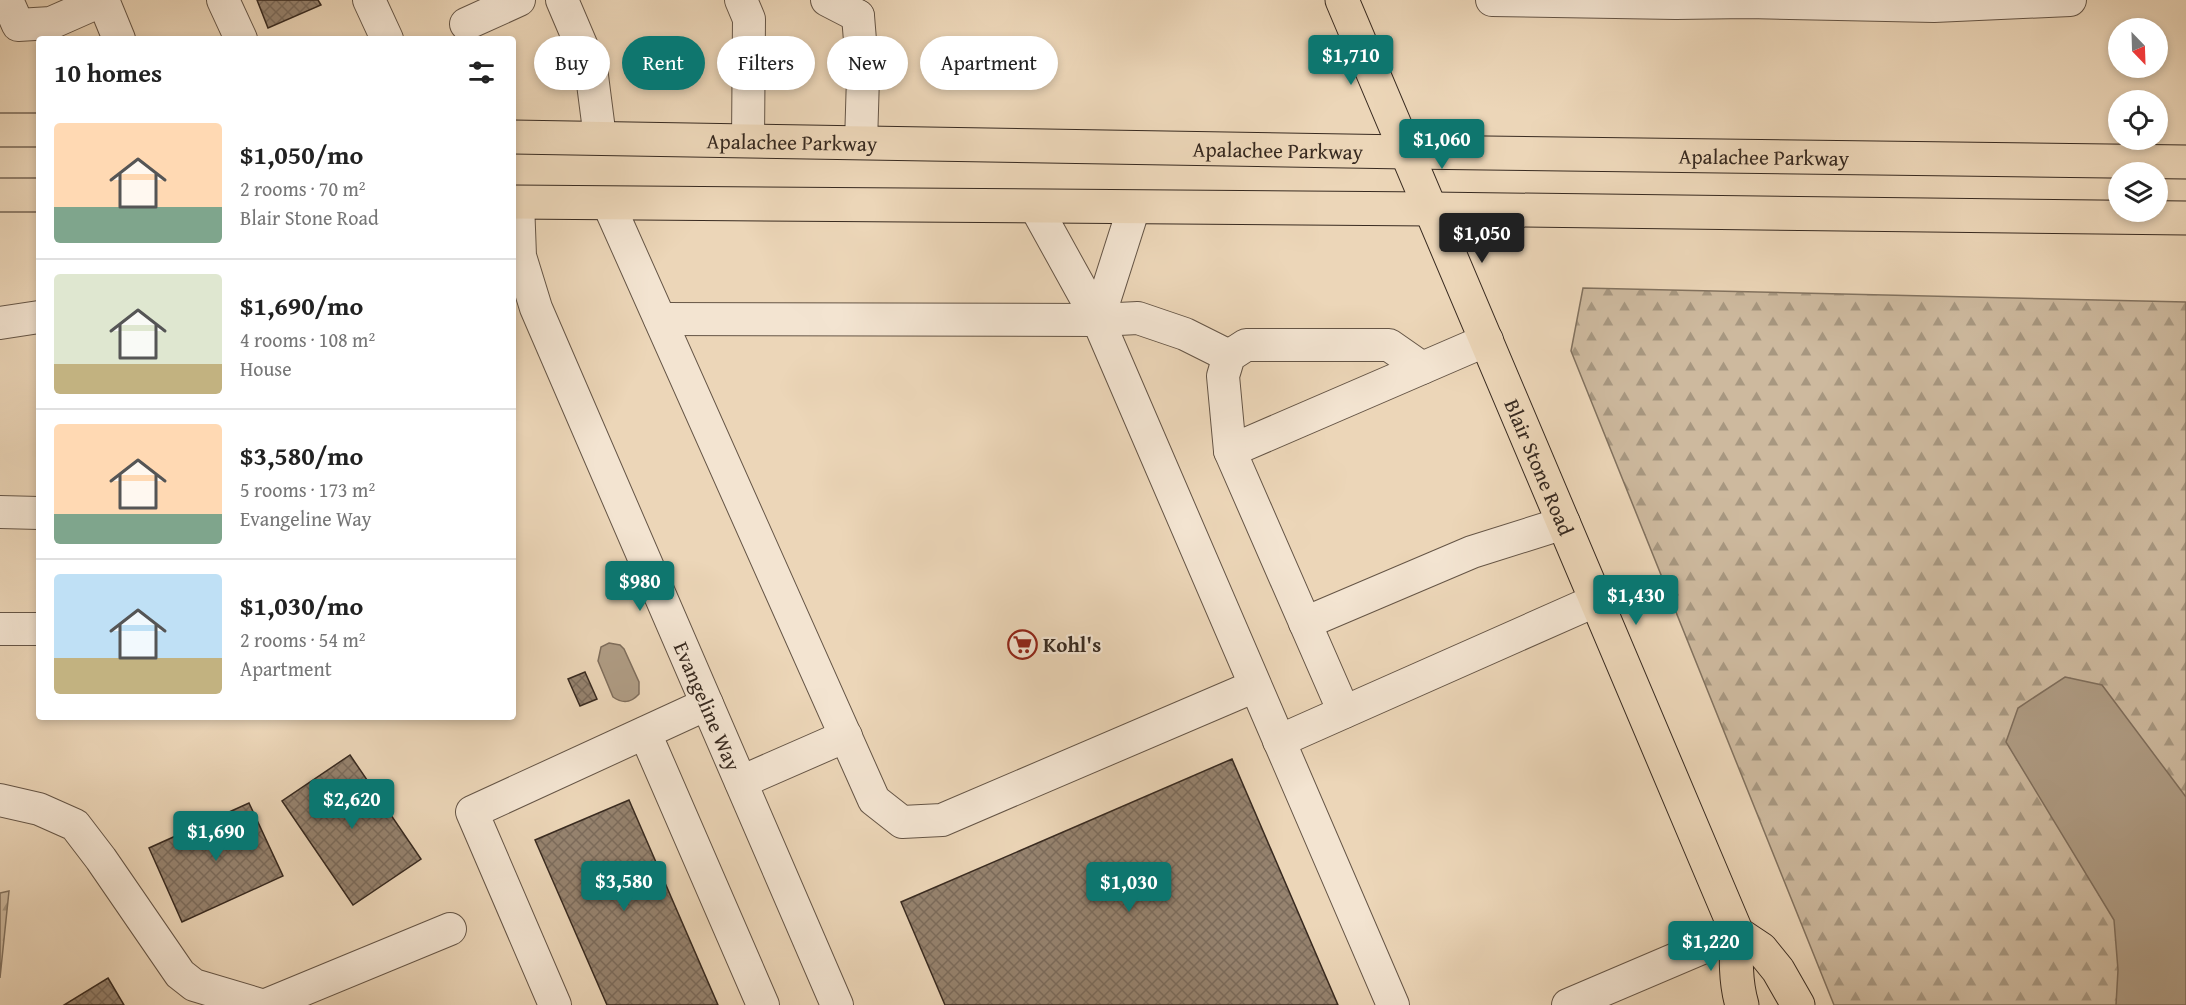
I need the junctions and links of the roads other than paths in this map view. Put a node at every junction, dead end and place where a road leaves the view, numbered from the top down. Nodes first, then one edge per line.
1 (103, 0) edge
2 (223, 0) edge
3 (369, 0) edge
4 (519, 0) edge
5 (562, 0) edge
6 (741, 0) edge
7 (827, 0) edge
8 (1342, 0) edge
9 (1492, 0) edge
10 (2070, 0) edge
11 (868, 8) edge
12 (12, 12) edge
13 (465, 21) edge
14 (118, 36) edge
15 (241, 36) edge
16 (386, 36) edge
17 (0, 130) edge
18 (36, 130) edge
19 (516, 137) edge
20 (600, 138) junction
21 (748, 140) junction
22 (861, 143) junction
23 (1407, 152) junction
24 (2186, 162) edge
25 (0, 195) edge
26 (36, 195) edge
27 (516, 202) edge
28 (609, 203) junction
29 (1035, 206) junction
30 (1134, 207) junction
31 (1431, 208) junction
32 (516, 213) edge
33 (2186, 218) edge
34 (525, 313) edge
35 (36, 317) edge
36 (660, 319) junction
37 (1098, 320) junction
38 (0, 323) edge
39 (1487, 340) junction
40 (1229, 356) junction
41 (1422, 368) junction
42 (1230, 451) junction
43 (0, 512) edge
44 (36, 513) edge
45 (1564, 524) junction
46 (1597, 600) junction
47 (1305, 623) junction
48 (0, 629) edge
49 (36, 629) edge
50 (1255, 686) junction
51 (707, 704) junction
52 (1344, 712) junction
53 (645, 733) junction
54 (846, 736) junction
55 (1279, 741) junction
56 (741, 782) junction
57 (0, 800) edge
58 (450, 929) dead end
59 (1737, 933) junction
60 (261, 1005) edge
61 (266, 1005) edge
62 (555, 1005) edge
63 (763, 1005) edge
64 (837, 1005) edge
65 (1393, 1005) edge
66 (1568, 1005) edge
67 (1742, 1005) edge
68 (1798, 1005) edge

1 - 12 street
1 - 14 street
2 - 15 street
3 - 16 street
4 - 13 street
5 - 20 street
6 - 21 street
7 - 11 street
8 - 23 main road, Blair Stone Road
9 - 10 street
11 - 22 street
17 - 18 main road
19 - 20 main road, Apalachee Parkway
20 - 21 main road, Apalachee Parkway
21 - 22 main road, Apalachee Parkway
22 - 23 main road, Apalachee Parkway
23 - 24 main road, Apalachee Parkway
23 - 31 main road, Blair Stone Road
25 - 26 main road
27 - 28 main road
28 - 29 main road
28 - 36 street
29 - 30 main road
29 - 37 street
30 - 31 main road
30 - 37 street
31 - 33 main road
31 - 39 main road, Blair Stone Road
32 - 34 street, Evangeline Way
34 - 51 street, Evangeline Way
35 - 38 street
36 - 37 street
36 - 54 street
37 - 40 street
37 - 50 street
39 - 41 street
39 - 45 main road, Blair Stone Road
40 - 41 street
40 - 42 street
41 - 42 street
42 - 47 street
43 - 44 street
45 - 46 main road, Blair Stone Road
45 - 47 street
46 - 52 street
46 - 59 main road, Blair Stone Road
47 - 52 street
48 - 49 street
50 - 54 street
50 - 55 street
51 - 53 street
51 - 56 street, Evangeline Way
52 - 55 street
53 - 62 street
53 - 63 street
54 - 56 street
55 - 65 street
56 - 64 street, Evangeline Way
57 - 60 street
58 - 61 street
59 - 66 street
59 - 67 main road, Blair Stone Road
59 - 68 main road

